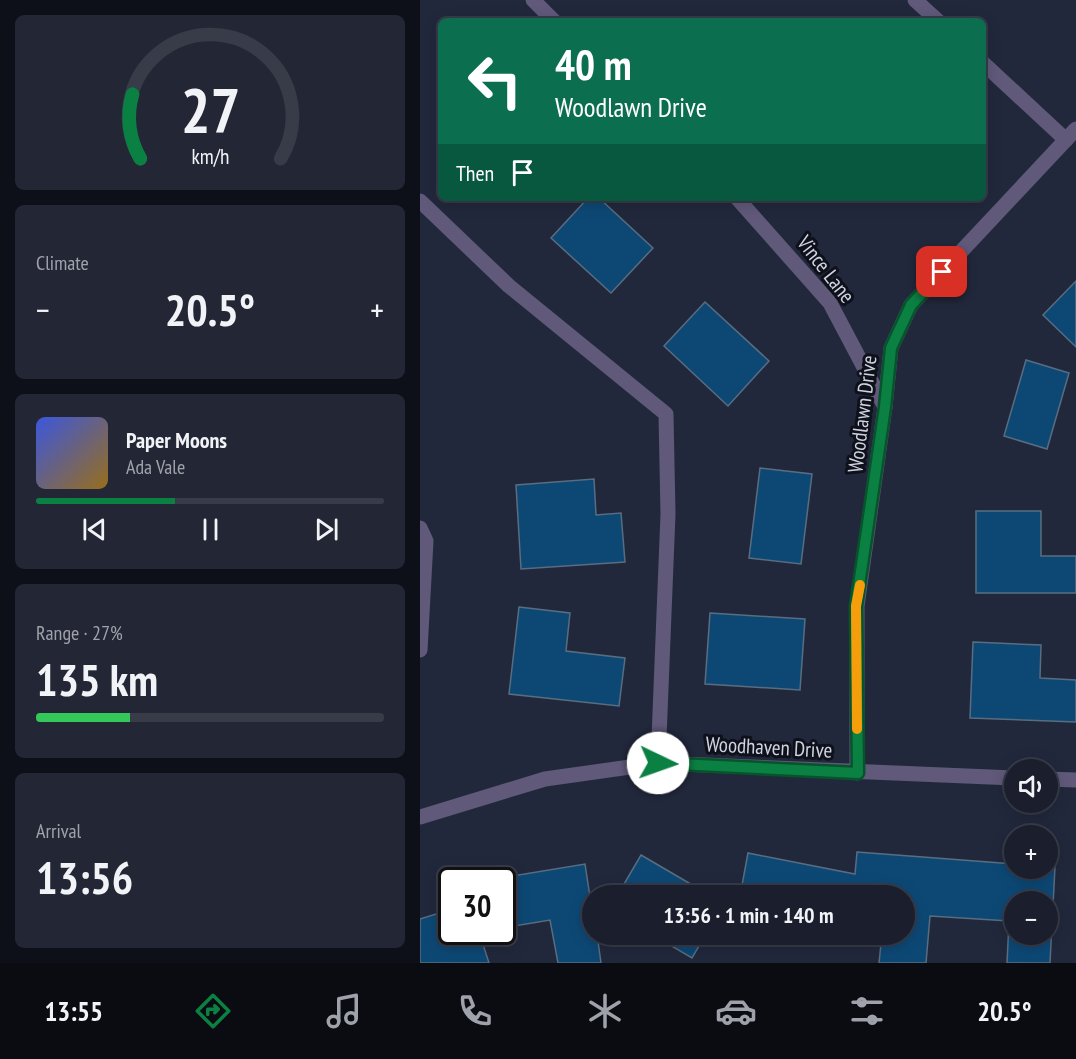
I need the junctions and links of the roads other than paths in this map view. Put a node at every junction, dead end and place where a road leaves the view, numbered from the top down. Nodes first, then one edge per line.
1 (533, 0) edge
2 (915, 0) edge
3 (551, 18) edge
4 (935, 18) edge
5 (986, 65) edge
6 (1071, 135) edge
7 (420, 201) edge
8 (740, 201) edge
9 (885, 407) junction
10 (420, 528) edge
11 (420, 650) edge
12 (658, 763) junction
13 (858, 773) junction
14 (1004, 778) edge
15 (1058, 779) edge
16 (1076, 780) edge
17 (420, 817) edge

1 - 3 street
2 - 4 street
5 - 6 street
6 - 9 street, Woodlawn Drive
7 - 12 street
8 - 9 street, Vince Lane
9 - 13 street, Woodlawn Drive
10 - 11 street
12 - 13 street, Woodhaven Drive
12 - 17 street, Woodhaven Drive
13 - 14 street, Woodhaven Drive
15 - 16 street

